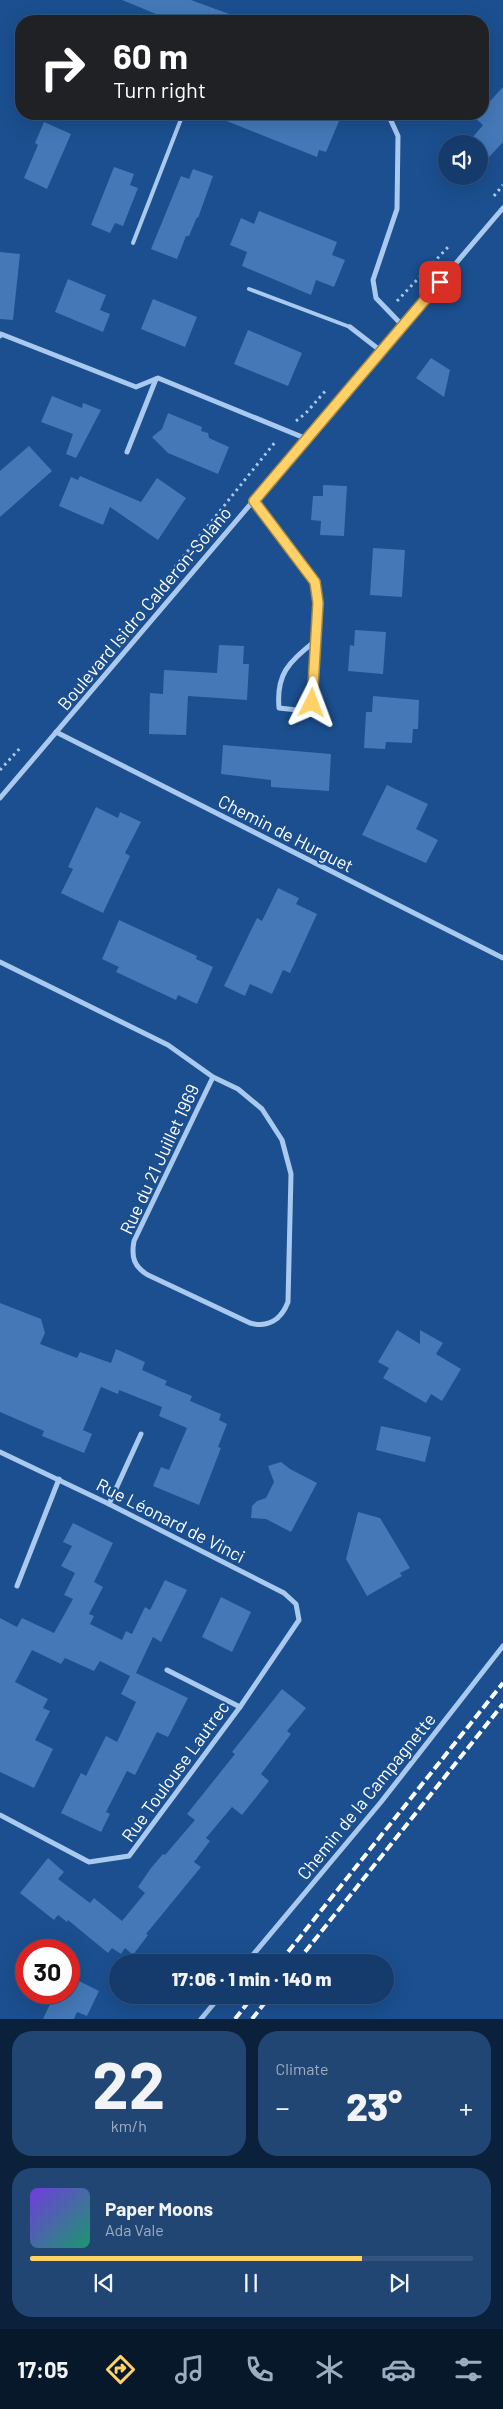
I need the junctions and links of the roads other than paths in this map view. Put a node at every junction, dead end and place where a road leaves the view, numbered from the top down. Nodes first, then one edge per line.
1 (181, 120) edge
2 (391, 120) edge
3 (503, 208) edge
4 (133, 243) dead end
5 (250, 289) dead end
6 (402, 326) junction
7 (350, 327) joint
8 (0, 336) edge
9 (381, 351) junction
10 (156, 379) junction
11 (307, 439) junction
12 (127, 452) dead end
13 (254, 501) junction
14 (315, 641) junction
15 (56, 732) junction
16 (0, 798) edge
17 (503, 958) edge
18 (0, 962) edge
19 (213, 1077) junction
20 (140, 1434) dead end
21 (0, 1452) edge
22 (59, 1480) junction
23 (109, 1504) junction
24 (17, 1586) dead end
25 (290, 1635) joint
26 (503, 1646) edge
27 (167, 1670) dead end
28 (240, 1707) junction
29 (0, 1815) edge
30 (254, 1954) edge
31 (214, 2004) edge
32 (201, 2019) edge

1 - 4 lane
2 - 6 street
3 - 6 street, Boulevard Isidro Calderon-Solano
5 - 7 lane
6 - 9 street, Boulevard Isidro Calderon-Solano
7 - 9 street
8 - 10 street
9 - 11 street, Boulevard Isidro Calderon-Solano
10 - 11 street
10 - 12 street
11 - 13 street, Boulevard Isidro Calderon-Solano
13 - 14 street
13 - 15 street, Boulevard Isidro Calderon-Solano
14 - 14 street
15 - 16 street, Boulevard Isidro Calderon-Solano
15 - 17 street, Chemin de Hurguet
18 - 19 street, Rue du 21 Juillet 1969
19 - 19 street, Rue du 21 Juillet 1969
20 - 23 street
21 - 22 street, Rue Léonard de Vinci
22 - 23 street, Rue Léonard de Vinci
22 - 24 street
23 - 25 street, Rue Léonard de Vinci
25 - 28 street, Rue Toulouse Lautrec
26 - 30 street, Chemin de la Campagnette
27 - 28 street
28 - 29 street, Rue Toulouse Lautrec
31 - 32 street

